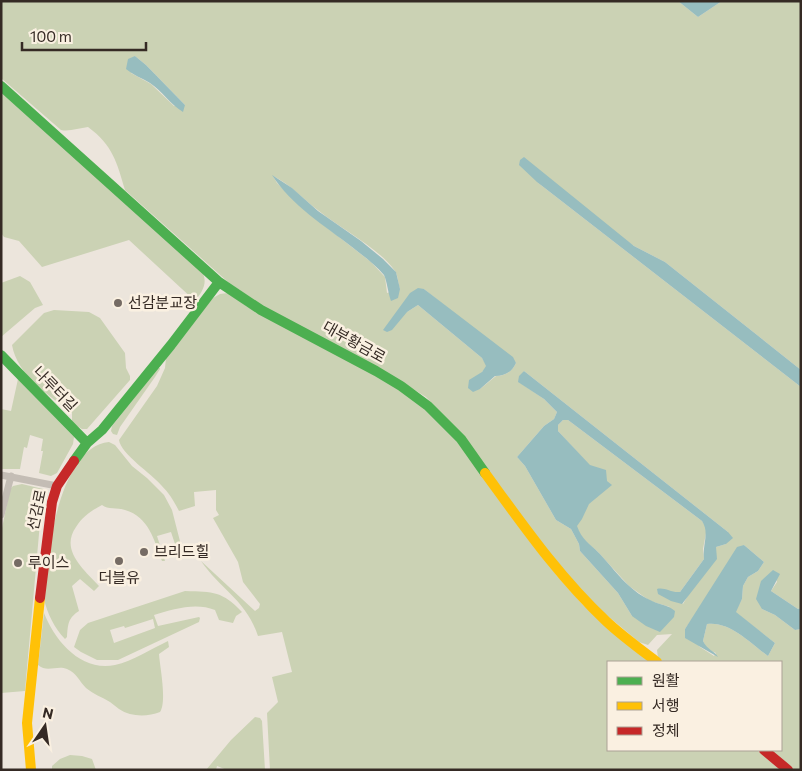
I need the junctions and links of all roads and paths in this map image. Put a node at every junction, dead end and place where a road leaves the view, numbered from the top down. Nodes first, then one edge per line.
1 (1, 86) edge
2 (219, 282) junction
3 (1, 355) edge
4 (87, 444) junction
5 (1, 475) edge
6 (11, 476) junction
7 (56, 486) junction
8 (1, 515) edge
9 (656, 661) edge
10 (765, 751) edge
11 (32, 770) edge
12 (788, 770) edge

1 - 2 main road, 대부황금로
2 - 4 main road, 선감로
2 - 9 main road, 대부황금로
3 - 4 main road, 나루터길
4 - 7 main road, 선감로
5 - 6 street
6 - 7 street
6 - 8 street
7 - 11 main road, 선감로
10 - 12 main road

